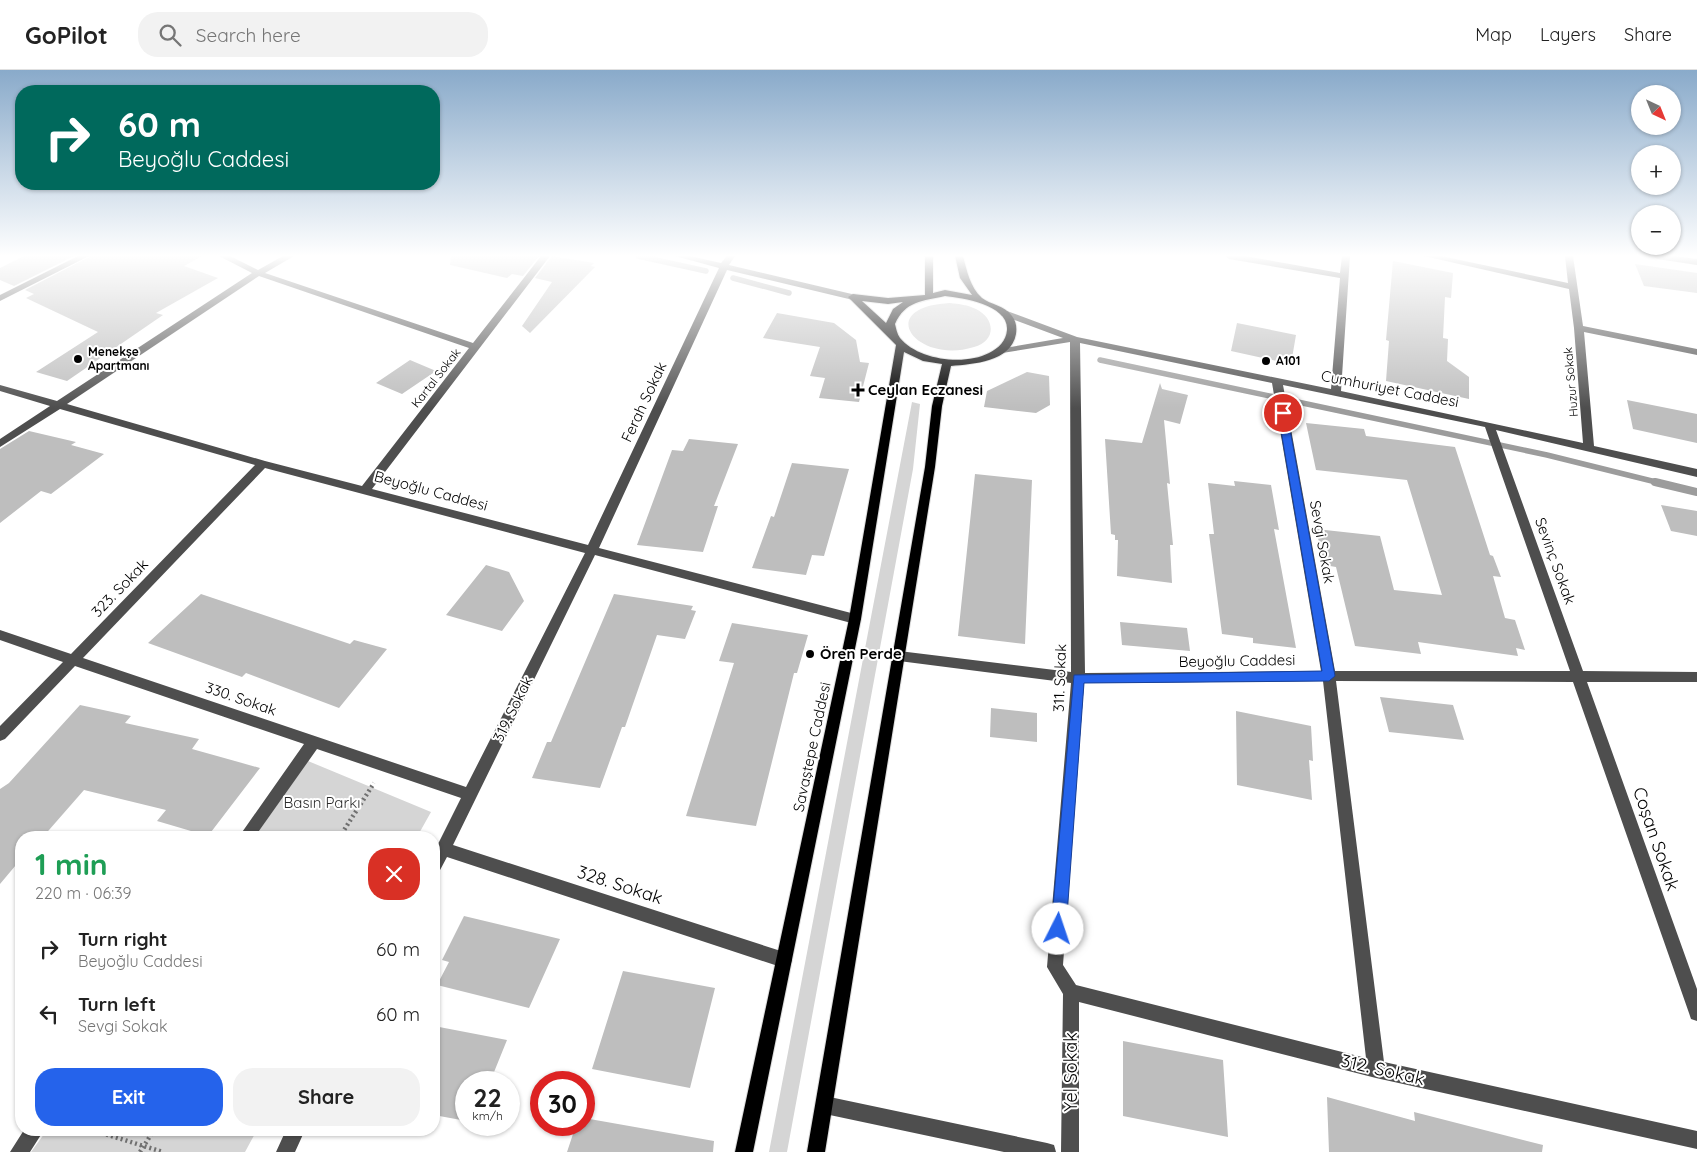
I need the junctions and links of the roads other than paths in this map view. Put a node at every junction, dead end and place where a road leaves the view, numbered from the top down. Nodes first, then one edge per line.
1 (207, 306) edge
2 (356, 306) edge
3 (507, 306) edge
4 (705, 306) edge
5 (861, 306) edge
6 (901, 306) edge
7 (995, 306) edge
8 (1343, 306) edge
9 (1576, 306) edge
10 (1004, 313) junction
11 (1579, 328) junction
12 (1075, 339) junction
13 (896, 341) junction
14 (475, 347) junction
15 (999, 352) junction
16 (1697, 352) edge
17 (947, 363) junction
18 (1277, 382) junction
19 (0, 388) edge
20 (1336, 393) junction
21 (58, 405) junction
22 (1489, 424) junction
23 (0, 444) edge
24 (1589, 447) junction
25 (263, 464) junction
26 (1697, 473) edge
27 (364, 490) junction
28 (592, 550) junction
29 (855, 619) junction
30 (0, 635) edge
31 (899, 656) junction
32 (72, 659) junction
33 (1329, 676) junction
34 (1579, 677) junction
35 (1697, 677) edge
36 (1078, 678) junction
37 (0, 735) edge
38 (314, 741) junction
39 (470, 795) junction
40 (250, 831) edge
41 (443, 849) junction
42 (440, 855) edge
43 (784, 960) junction
44 (1071, 992) junction
45 (1697, 1013) edge
46 (1376, 1069) junction
47 (825, 1105) junction
48 (31, 1136) edge
49 (293, 1136) edge
50 (1697, 1140) edge
51 (19, 1152) edge
52 (285, 1152) edge
53 (744, 1152) edge
54 (816, 1152) edge
55 (1047, 1152) edge
56 (1070, 1152) edge

1 - 21 street
2 - 14 street
3 - 14 street, Kartal Sokak
4 - 28 street, Ferah Sokak
5 - 13 main road
6 - 13 main road
7 - 10 main road
8 - 20 street
9 - 11 street, Huzur Sokak
10 - 12 street
10 - 15 main road
11 - 16 street
11 - 24 street, Huzur Sokak
12 - 15 street
12 - 18 street, Cumhuriyet Caddesi
12 - 36 street, 311. Sokak
13 - 17 main road
13 - 29 main road, Savaştepe Caddesi
14 - 27 street, Kartal Sokak
15 - 17 main road
17 - 31 main road
18 - 20 street, Cumhuriyet Caddesi
18 - 33 street, Sevgi Sokak
19 - 21 street, Beyoğlu Caddesi
20 - 22 street, Cumhuriyet Caddesi
21 - 23 street
21 - 25 street, Beyoğlu Caddesi
22 - 24 street, Cumhuriyet Caddesi
22 - 34 street, Sevinç Sokak
24 - 26 street, Cumhuriyet Caddesi
25 - 27 street, Beyoğlu Caddesi
25 - 32 street, 323. Sokak
27 - 28 street, Beyoğlu Caddesi
28 - 29 street, Beyoğlu Caddesi
28 - 39 street, 319. Sokak
29 - 43 main road, Savaştepe Caddesi
30 - 32 street, 330. Sokak
31 - 36 street, Beyoğlu Caddesi
31 - 47 main road
32 - 37 street, 323. Sokak
32 - 38 street, 330. Sokak
33 - 34 street, Beyoğlu Caddesi
33 - 36 street, Beyoğlu Caddesi
33 - 46 street, Sevgi Sokak
34 - 35 street, Beyoğlu Caddesi
34 - 45 street, Coşan Sokak
36 - 44 street, 311. Sokak
38 - 39 street, 330. Sokak
38 - 40 street
39 - 41 street, 319. Sokak
41 - 42 street, 319. Sokak
41 - 43 street, 328. Sokak
43 - 53 main road, Savaştepe Caddesi
44 - 46 street, 312. Sokak
44 - 56 street, Yel Sokak
46 - 50 street, 312. Sokak
47 - 54 main road
47 - 55 street
48 - 51 street
49 - 52 street

